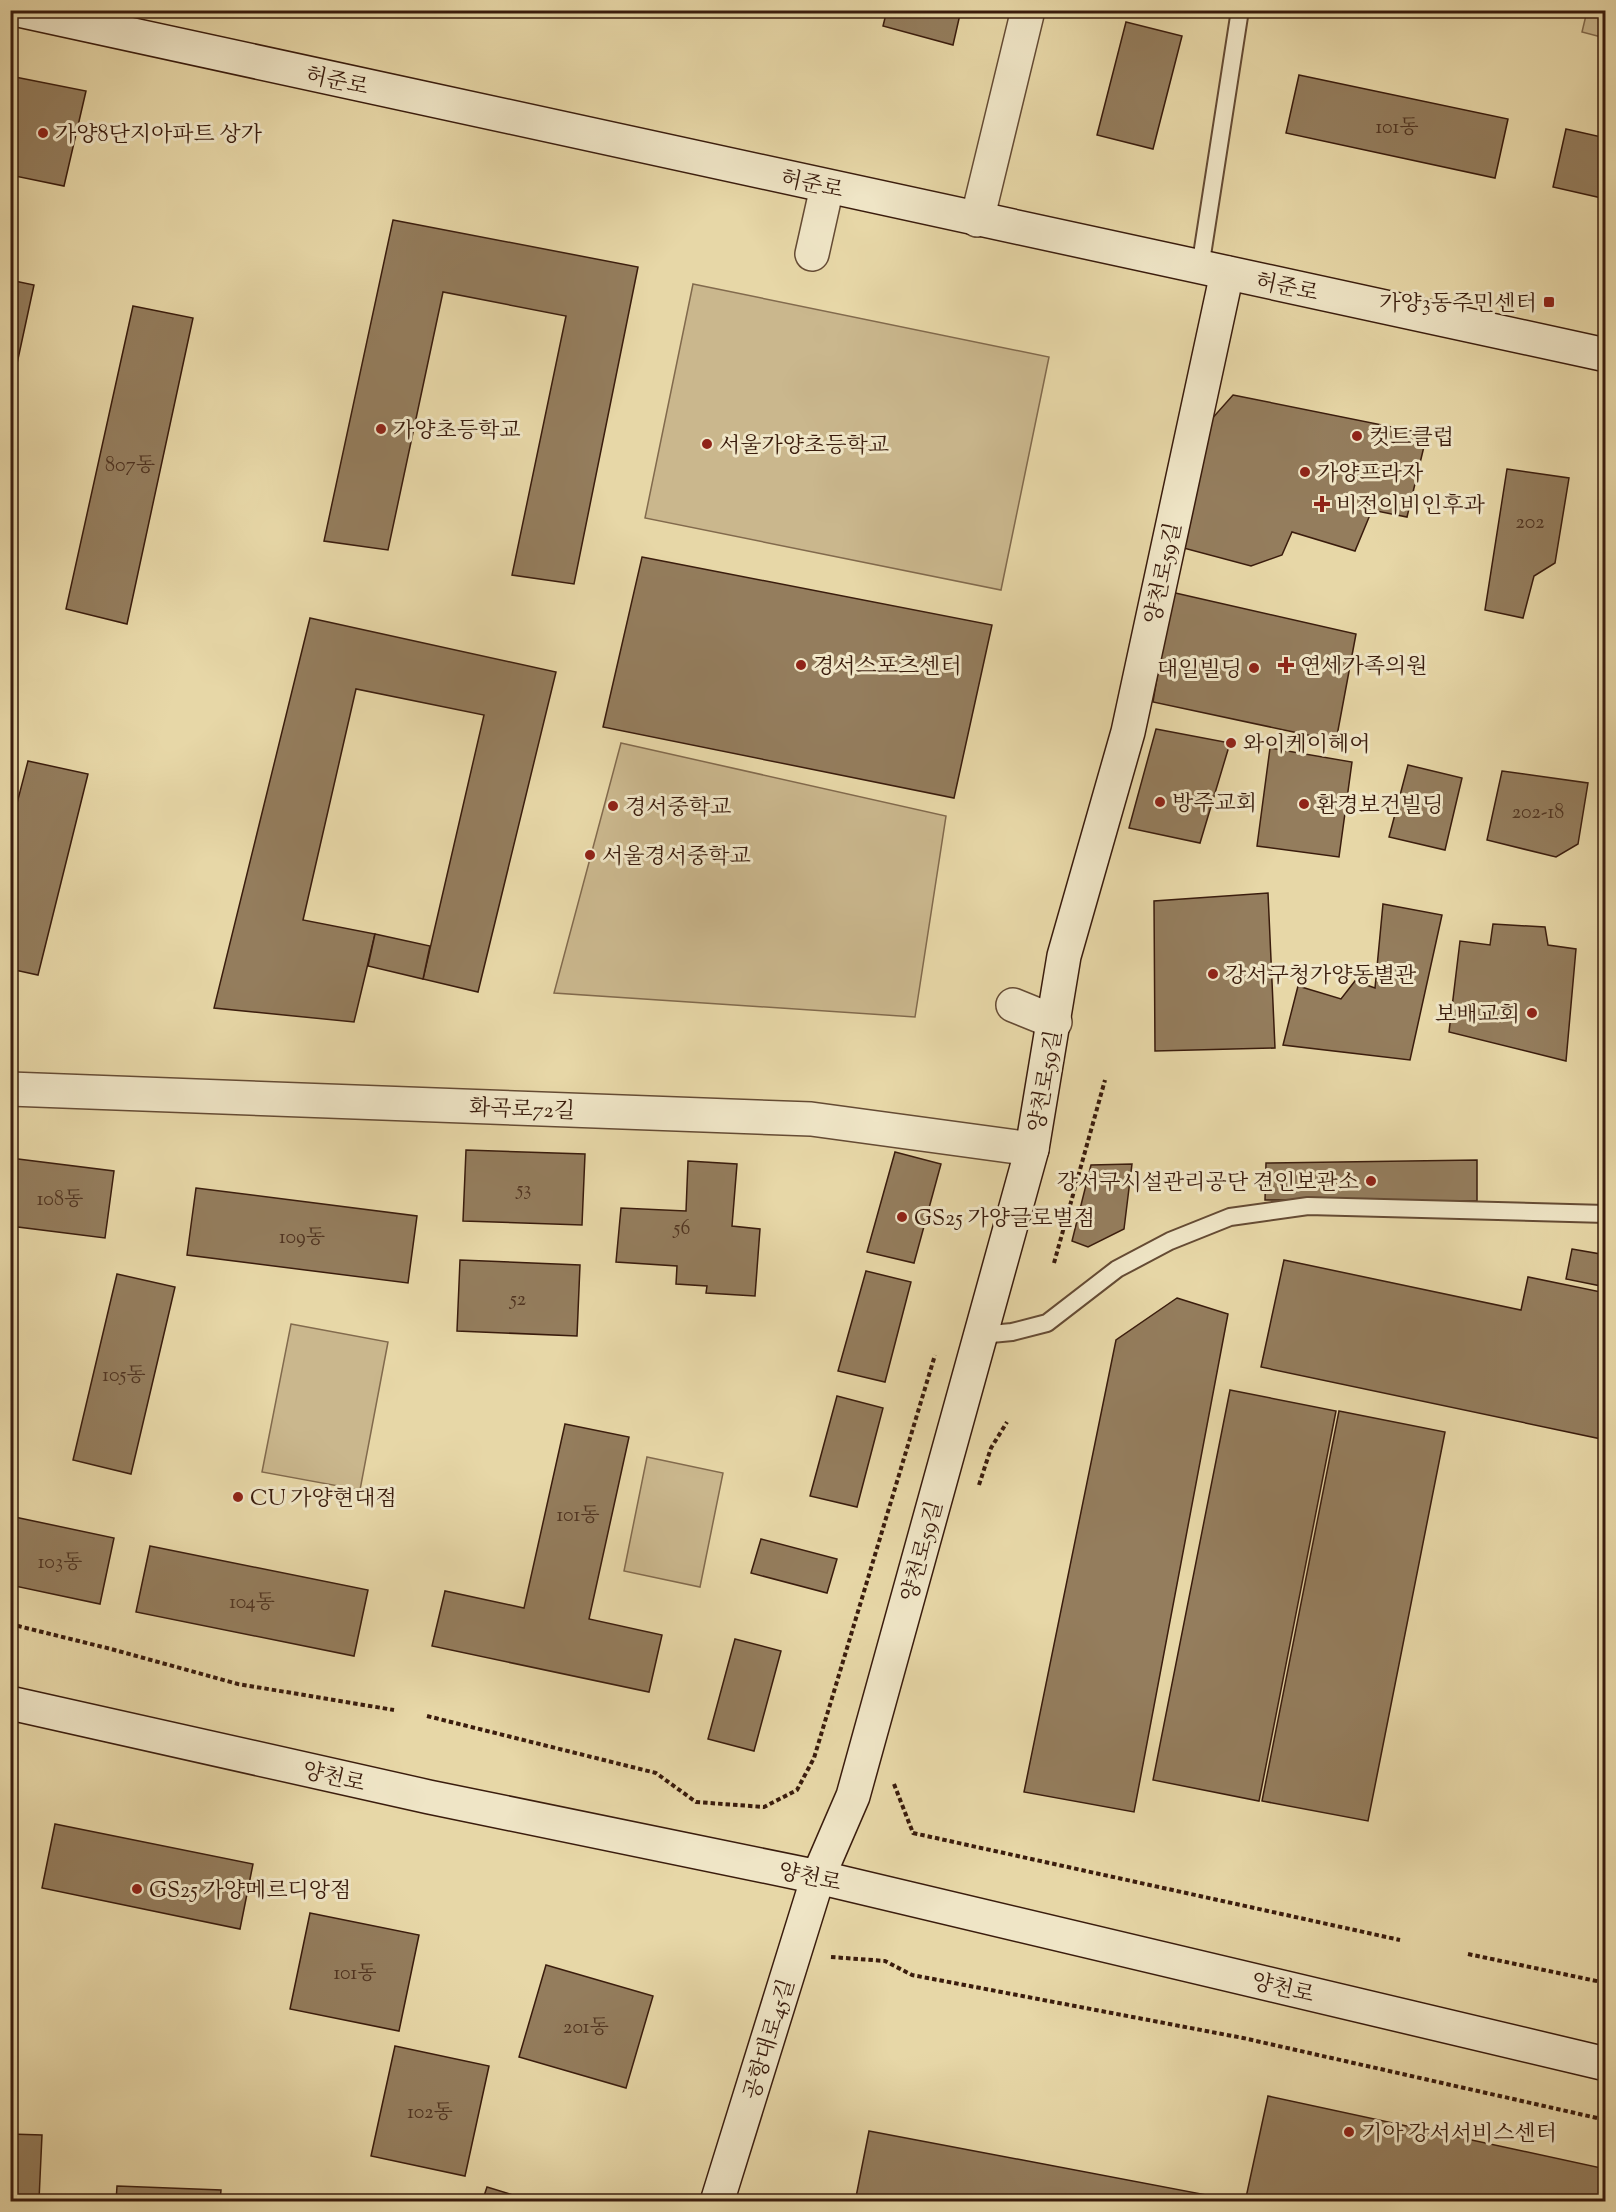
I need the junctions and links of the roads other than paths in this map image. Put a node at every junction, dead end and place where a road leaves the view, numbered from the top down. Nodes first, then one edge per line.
1 (18, 10) edge
2 (1028, 10) edge
3 (1240, 10) edge
4 (827, 187) junction
5 (977, 220) junction
6 (812, 254) dead end
7 (1214, 271) junction
8 (1605, 355) edge
9 (1013, 1005) dead end
10 (1055, 1022) junction
11 (10, 1089) edge
12 (1032, 1149) junction
13 (1605, 1214) edge
14 (981, 1335) junction
15 (10, 1702) edge
16 (818, 1878) junction
17 (1605, 2064) edge
18 (717, 2202) edge

1 - 4 street, 허준로
2 - 5 street
3 - 7 lane
4 - 5 street, 허준로
4 - 6 street
5 - 7 street, 허준로
7 - 8 street, 허준로
7 - 10 street, 양천로59길
9 - 10 street
10 - 12 street, 양천로59길
11 - 12 street, 화곡로72길
12 - 14 street, 양천로59길
13 - 14 lane
14 - 16 street, 양천로59길
15 - 16 street, 양천로
16 - 17 street, 양천로
16 - 18 street, 공항대로45길

